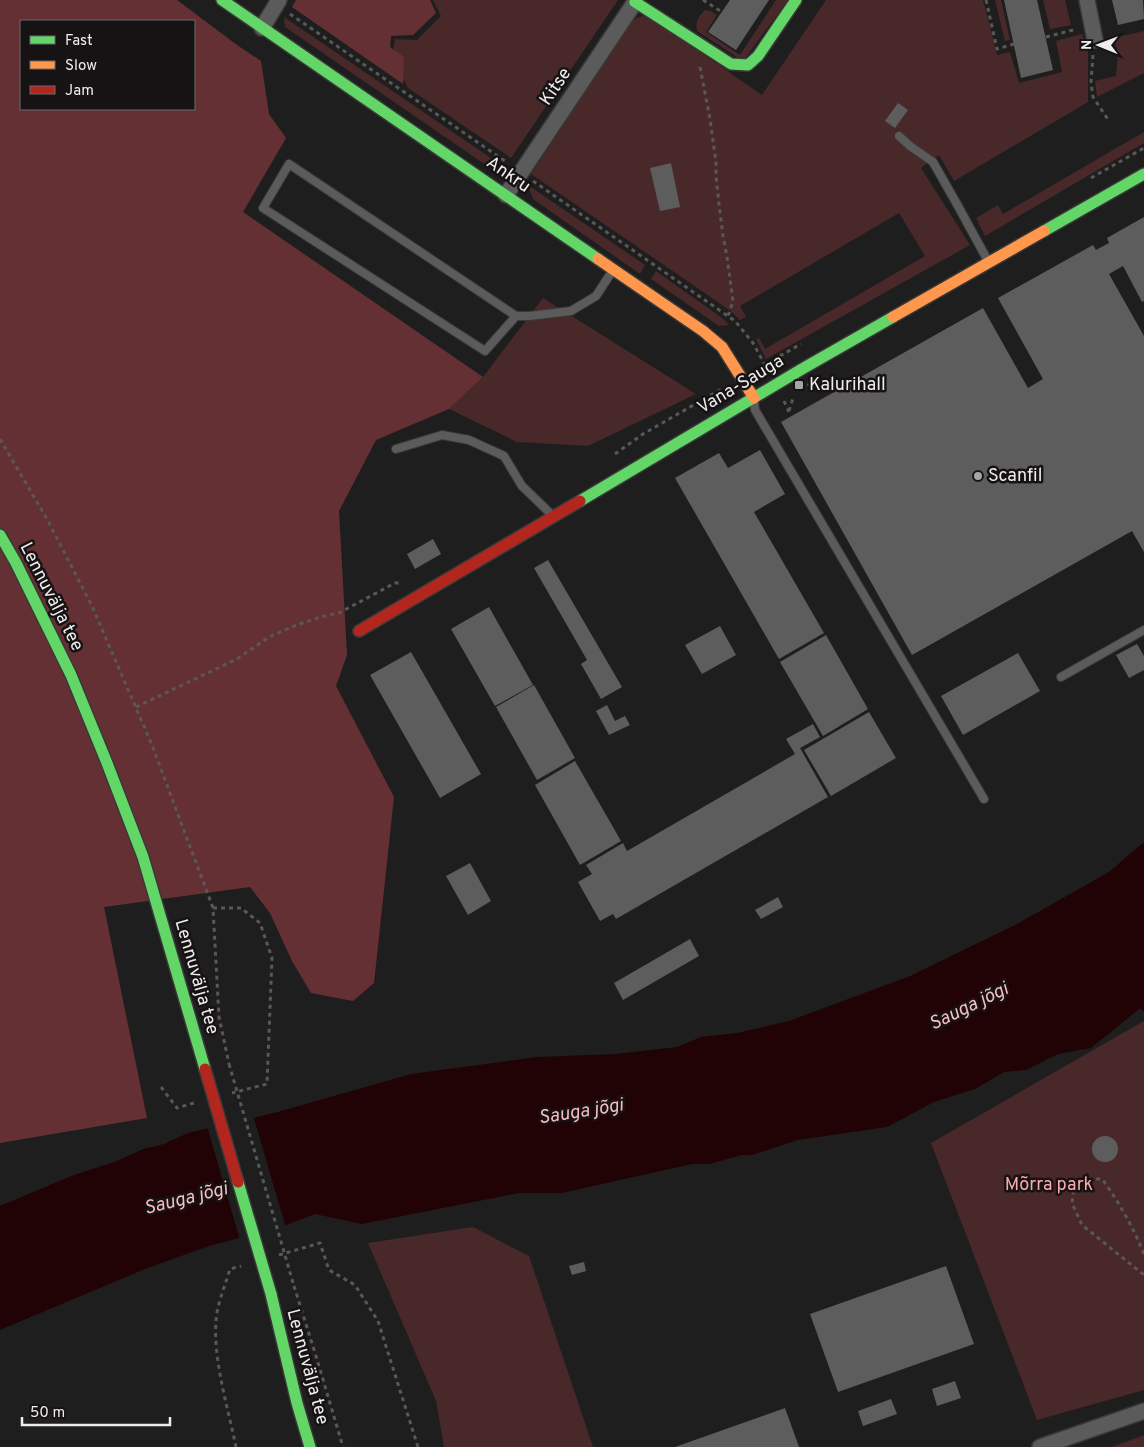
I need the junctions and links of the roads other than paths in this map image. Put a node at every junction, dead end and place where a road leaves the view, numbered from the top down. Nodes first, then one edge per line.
1 (222, 0) edge
2 (796, 0) edge
3 (1087, 0) edge
4 (636, 1) edge
5 (278, 2) edge
6 (262, 28) junction
7 (1094, 33) road end
8 (900, 136) dead end
9 (1142, 177) edge
10 (506, 195) junction
11 (989, 263) junction
12 (613, 270) junction
13 (516, 316) junction
14 (754, 398) junction
15 (396, 448) dead end
16 (553, 516) junction
17 (0, 536) edge
18 (1144, 630) edge
19 (359, 631) dead end
20 (1061, 677) dead end
21 (984, 799) dead end
22 (297, 1403) junction
23 (1144, 1411) edge
24 (301, 1447) edge
25 (310, 1447) edge
26 (1040, 1447) edge

1 - 6 street, Ankru
2 - 4 street
3 - 7 street
4 - 10 street, Kitse
5 - 6 street
6 - 10 street, Ankru
8 - 11 lane
9 - 11 street, Vana-Sauga
10 - 12 street, Ankru
11 - 14 street, Vana-Sauga
12 - 13 lane
12 - 14 street, Ankru
13 - 13 lane
14 - 16 street, Vana-Sauga
14 - 21 lane
15 - 16 lane
16 - 19 street, Vana-Sauga
17 - 22 street, Lennuvälja tee, bridge
18 - 20 lane
22 - 24 street
22 - 25 street, Lennuvälja tee
23 - 26 street

